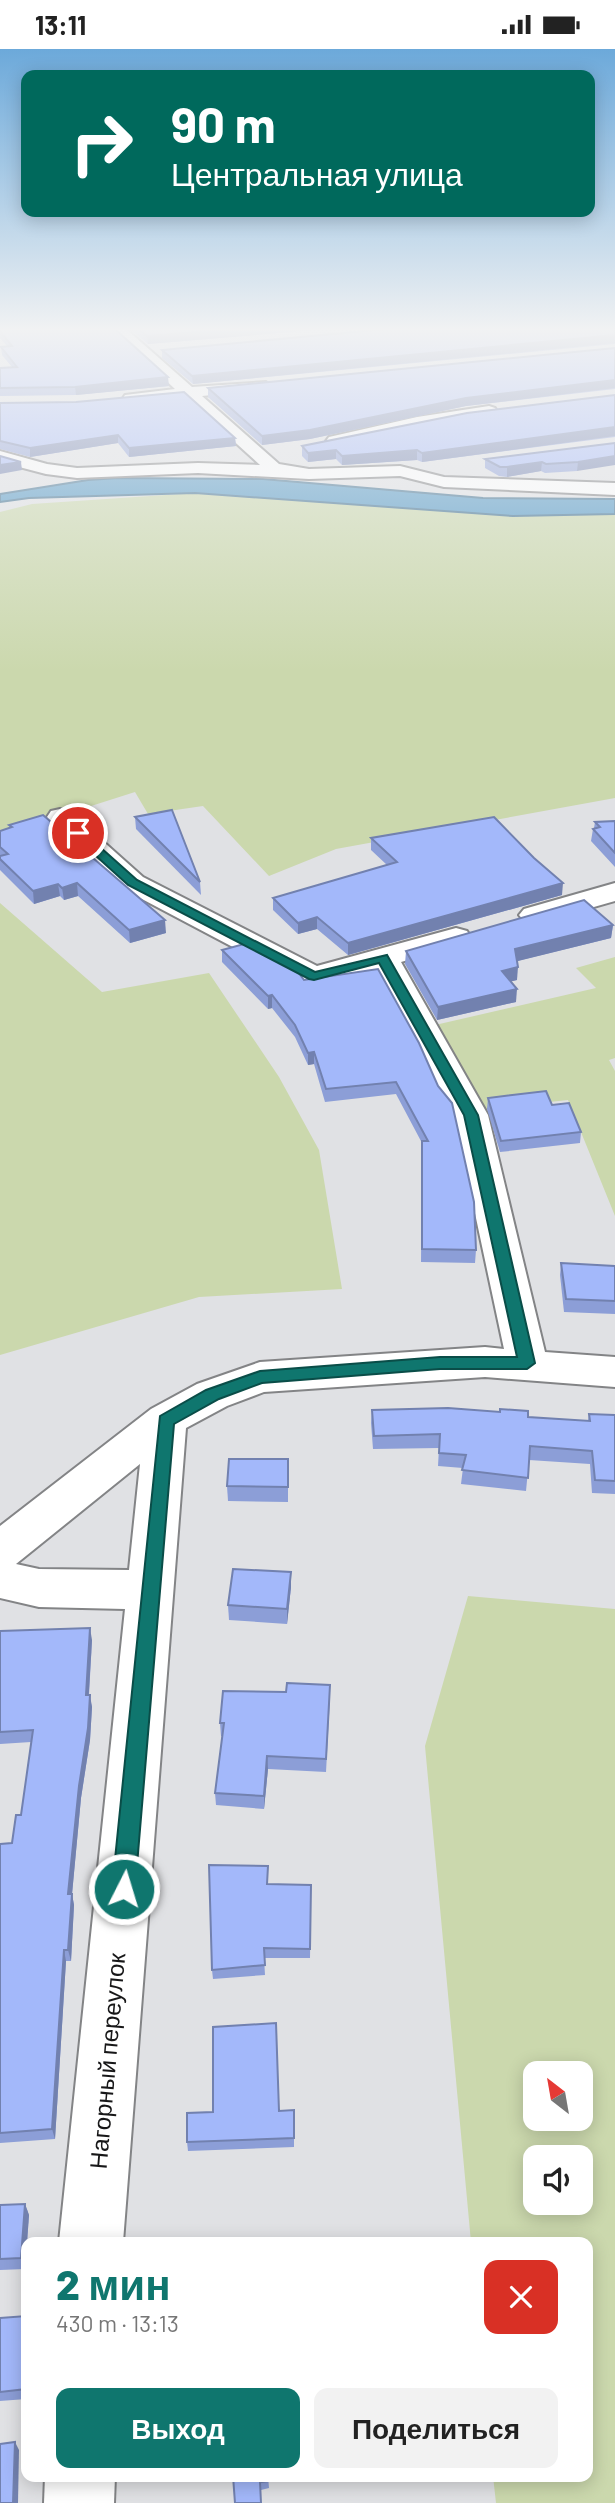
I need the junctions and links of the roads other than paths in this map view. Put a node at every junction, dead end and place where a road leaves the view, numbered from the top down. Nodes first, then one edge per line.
1 (246, 444) edge
2 (283, 450) edge
3 (257, 454) junction
4 (0, 456) edge
5 (454, 464) edge
6 (281, 470) junction
7 (400, 471) junction
8 (77, 473) junction
9 (8, 478) edge
10 (615, 489) edge
11 (60, 817) dead end
12 (615, 892) edge
13 (383, 958) junction
14 (527, 1363) junction
15 (615, 1372) edge
16 (166, 1420) junction
17 (0, 1551) edge
18 (0, 1580) edge
19 (151, 1590) junction
20 (91, 2237) edge
21 (80, 2482) edge
22 (79, 2503) edge

1 - 3 street
2 - 3 street
3 - 6 street
4 - 8 street
5 - 7 street
6 - 7 street
6 - 8 street
7 - 10 street
8 - 9 street
11 - 13 street
12 - 13 street
13 - 14 street
14 - 15 street
14 - 16 street
16 - 17 street
16 - 19 street, Нагорный переулок
18 - 19 street
19 - 20 street, Нагорный переулок
21 - 22 street

